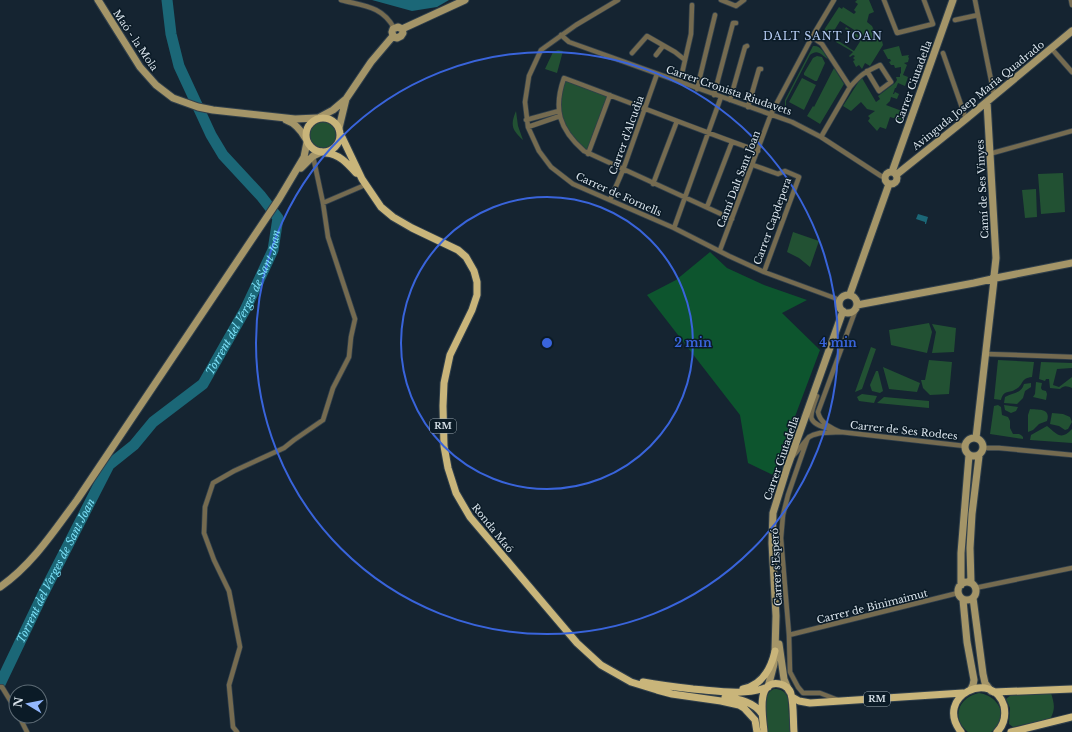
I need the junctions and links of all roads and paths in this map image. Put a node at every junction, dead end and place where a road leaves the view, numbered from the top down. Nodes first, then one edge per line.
1 (98, 0) edge
2 (341, 0) edge
3 (465, 0) edge
4 (618, 0) edge
5 (721, 0) edge
6 (744, 0) edge
7 (834, 0) edge
8 (884, 0) edge
9 (924, 0) edge
10 (953, 0) edge
11 (975, 0) edge
12 (1071, 0) edge
13 (692, 5) dead end
14 (1072, 5) edge
15 (978, 14) junction
16 (715, 15) dead end
17 (955, 20) dead end
18 (736, 23) dead end
19 (398, 29) junction
20 (1072, 31) edge
21 (561, 35) junction
22 (812, 36) junction
23 (663, 46) junction
24 (747, 46) dead end
25 (1051, 48) junction
26 (632, 53) dead end
27 (943, 53) dead end
28 (656, 55) dead end
29 (685, 60) junction
30 (761, 70) dead end
31 (867, 71) junction
32 (1072, 72) edge
33 (657, 74) junction
34 (680, 82) junction
35 (850, 87) junction
36 (697, 89) junction
37 (610, 94) junction
38 (714, 95) junction
39 (994, 95) junction
40 (720, 97) junction
41 (346, 99) junction
42 (730, 100) junction
43 (987, 102) junction
44 (748, 107) junction
45 (646, 108) junction
46 (560, 113) junction
47 (771, 114) junction
48 (276, 117) junction
49 (318, 118) junction
50 (966, 119) junction
51 (526, 120) junction
52 (677, 121) junction
53 (528, 127) junction
54 (340, 131) junction
55 (1072, 132) edge
56 (708, 133) junction
57 (821, 137) junction
58 (307, 140) junction
59 (732, 142) junction
60 (758, 151) junction
61 (322, 152) junction
62 (588, 154) junction
63 (989, 154) junction
64 (313, 156) junction
65 (753, 165) junction
66 (623, 170) junction
67 (894, 173) junction
68 (885, 176) junction
69 (291, 180) junction
70 (363, 182) junction
71 (653, 184) junction
72 (889, 184) junction
73 (685, 197) junction
74 (610, 200) junction
75 (323, 203) junction
76 (707, 207) junction
77 (732, 219) junction
78 (674, 228) junction
79 (720, 250) junction
80 (1072, 263) edge
81 (764, 272) junction
82 (994, 278) junction
83 (850, 294) junction
84 (840, 300) junction
85 (856, 307) junction
86 (843, 311) junction
87 (986, 354) junction
88 (1072, 356) edge
89 (818, 383) junction
90 (841, 432) junction
91 (976, 438) junction
92 (807, 440) junction
93 (965, 446) junction
94 (984, 448) junction
95 (969, 455) junction
96 (1072, 455) edge
97 (979, 456) junction
98 (790, 459) junction
99 (1072, 568) edge
100 (961, 585) junction
101 (973, 586) junction
102 (0, 587) edge
103 (958, 593) junction
104 (973, 598) junction
105 (963, 600) junction
106 (776, 616) junction
107 (789, 635) junction
108 (776, 651) junction
109 (615, 674) junction
110 (642, 685) junction
111 (1, 687) edge
112 (768, 687) junction
113 (971, 689) junction
114 (1072, 689) edge
115 (716, 691) junction
116 (992, 691) junction
117 (964, 693) junction
118 (790, 694) junction
119 (8, 698) edge
120 (839, 701) junction
121 (762, 714) junction
122 (1072, 717) edge
123 (1004, 723) junction
124 (237, 732) edge
125 (757, 732) edge
126 (764, 732) edge
127 (794, 732) edge
128 (961, 732) edge
129 (997, 732) edge
130 (1002, 732) edge
131 (1011, 732) edge

1 - 48 street, Maó - la Mola
2 - 19 street
3 - 19 street
4 - 21 street, Carrer de Fornells
5 - 6 street
7 - 22 street, Camí Dalt Sant Joan
8 - 9 street
10 - 67 street, Carrer Ciutadella
11 - 15 street
12 - 14 street
13 - 29 street
15 - 17 street
15 - 39 street
16 - 36 street
18 - 38 street
19 - 41 street
20 - 25 street, Avinguda Josep Maria Quadrado
21 - 33 street, Carrer Cronista Riudavets
21 - 51 street, Carrer de Fornells
22 - 35 street
22 - 47 street, Camí Dalt Sant Joan
23 - 26 street
23 - 28 street
23 - 29 street
24 - 42 street
25 - 32 street
25 - 39 street, Avinguda Josep Maria Quadrado
27 - 50 street
29 - 34 street
30 - 44 street
31 - 31 street
31 - 35 street
33 - 34 street, Carrer Cronista Riudavets
33 - 45 street, Carrer d'Alcudia
34 - 36 street, Carrer Cronista Riudavets
35 - 57 street
36 - 38 street, Carrer Cronista Riudavets
37 - 45 street
37 - 46 street
37 - 62 street
38 - 40 street, Carrer Cronista Riudavets
39 - 43 street, Avinguda Josep Maria Quadrado
40 - 42 street, Carrer Cronista Riudavets
40 - 56 street
41 - 49 street
41 - 54 street
42 - 44 street, Carrer Cronista Riudavets
43 - 50 street, Avinguda Josep Maria Quadrado
43 - 63 street, Camí de Ses Vinyes
44 - 47 street, Carrer Cronista Riudavets
45 - 52 street
45 - 66 street, Carrer d'Alcudia
46 - 51 street
46 - 53 street
46 - 62 street
47 - 57 street, Carrer Cronista Riudavets
47 - 60 street, Camí Dalt Sant Joan
48 - 49 street, Maó - la Mola
48 - 58 street, Maó - la Mola
49 - 54 main road
49 - 58 main road
50 - 67 street, Avinguda Josep Maria Quadrado
51 - 53 street, Carrer de Fornells
52 - 56 street
52 - 71 street
53 - 74 street, Carrer de Fornells
54 - 61 main road
54 - 70 main road, Ronda Maó / RM
55 - 63 street
56 - 59 street
56 - 73 street
57 - 68 street, Carrer Cronista Riudavets
58 - 61 main road
58 - 69 street
59 - 60 street
59 - 76 street
60 - 65 street, Camí Dalt Sant Joan
61 - 64 street
61 - 70 main road, Ronda Maó / RM
62 - 66 street
63 - 82 street, Camí de Ses Vinyes
64 - 69 street
64 - 75 street
65 - 77 street, Camí Dalt Sant Joan
65 - 81 street, Carrer Capdepera
66 - 71 street
66 - 74 street, Carrer d'Alcudia
67 - 68 street
67 - 72 street
68 - 72 street
69 - 102 street
70 - 75 street
70 - 109 main road, Ronda Maó / RM
71 - 73 street
72 - 83 street
73 - 76 street
73 - 78 street
74 - 78 street, Carrer de Fornells
75 - 124 street
76 - 77 street
77 - 79 street, Camí Dalt Sant Joan
78 - 79 street, Carrer de Fornells
79 - 81 street, Carrer de Fornells
80 - 82 street
81 - 84 street, Carrer de Fornells
82 - 85 street
82 - 87 street, Camí de Ses Vinyes
83 - 84 street
83 - 85 street
84 - 86 street
85 - 86 street
85 - 90 street, Carrer de Ses Rodees
86 - 89 street, Carrer Ciutadella
87 - 88 street
87 - 91 street, Camí de Ses Vinyes
89 - 90 street, Carrer de Ses Rodees
89 - 98 street, Carrer Ciutadella
90 - 92 street, Carrer de Ses Rodees
90 - 93 street, Carrer de Ses Rodees
91 - 93 street
91 - 94 street
92 - 98 street, Carrer de Ses Rodees
92 - 107 street, Carrer s'Esperó
93 - 95 street
94 - 96 street
94 - 97 street
95 - 97 street
95 - 100 street
97 - 101 street
98 - 106 street, Carrer Ciutadella
99 - 101 street
100 - 101 street
100 - 103 street
101 - 104 street
103 - 105 street
103 - 107 street, Carrer de Binimaimut
104 - 105 street
104 - 116 street
105 - 113 street
106 - 108 street, Carrer Ciutadella
106 - 118 street, Carrer Ciutadella
107 - 120 street, Carrer s'Esperó
108 - 112 street, Carrer Ciutadella
108 - 115 main road, RM
109 - 110 main road, Ronda Maó / RM
109 - 115 main road, Ronda Maó / RM
110 - 121 main road, RM
110 - 125 main road, RM
111 - 119 street
112 - 115 main road, RM
112 - 118 main road, RM
112 - 121 main road
113 - 116 main road
113 - 117 main road, RM
114 - 116 main road
116 - 123 main road
117 - 120 main road, RM
117 - 128 main road, RM
118 - 120 main road, RM
118 - 127 main road
121 - 126 main road
122 - 131 main road
123 - 129 main road
123 - 130 street

